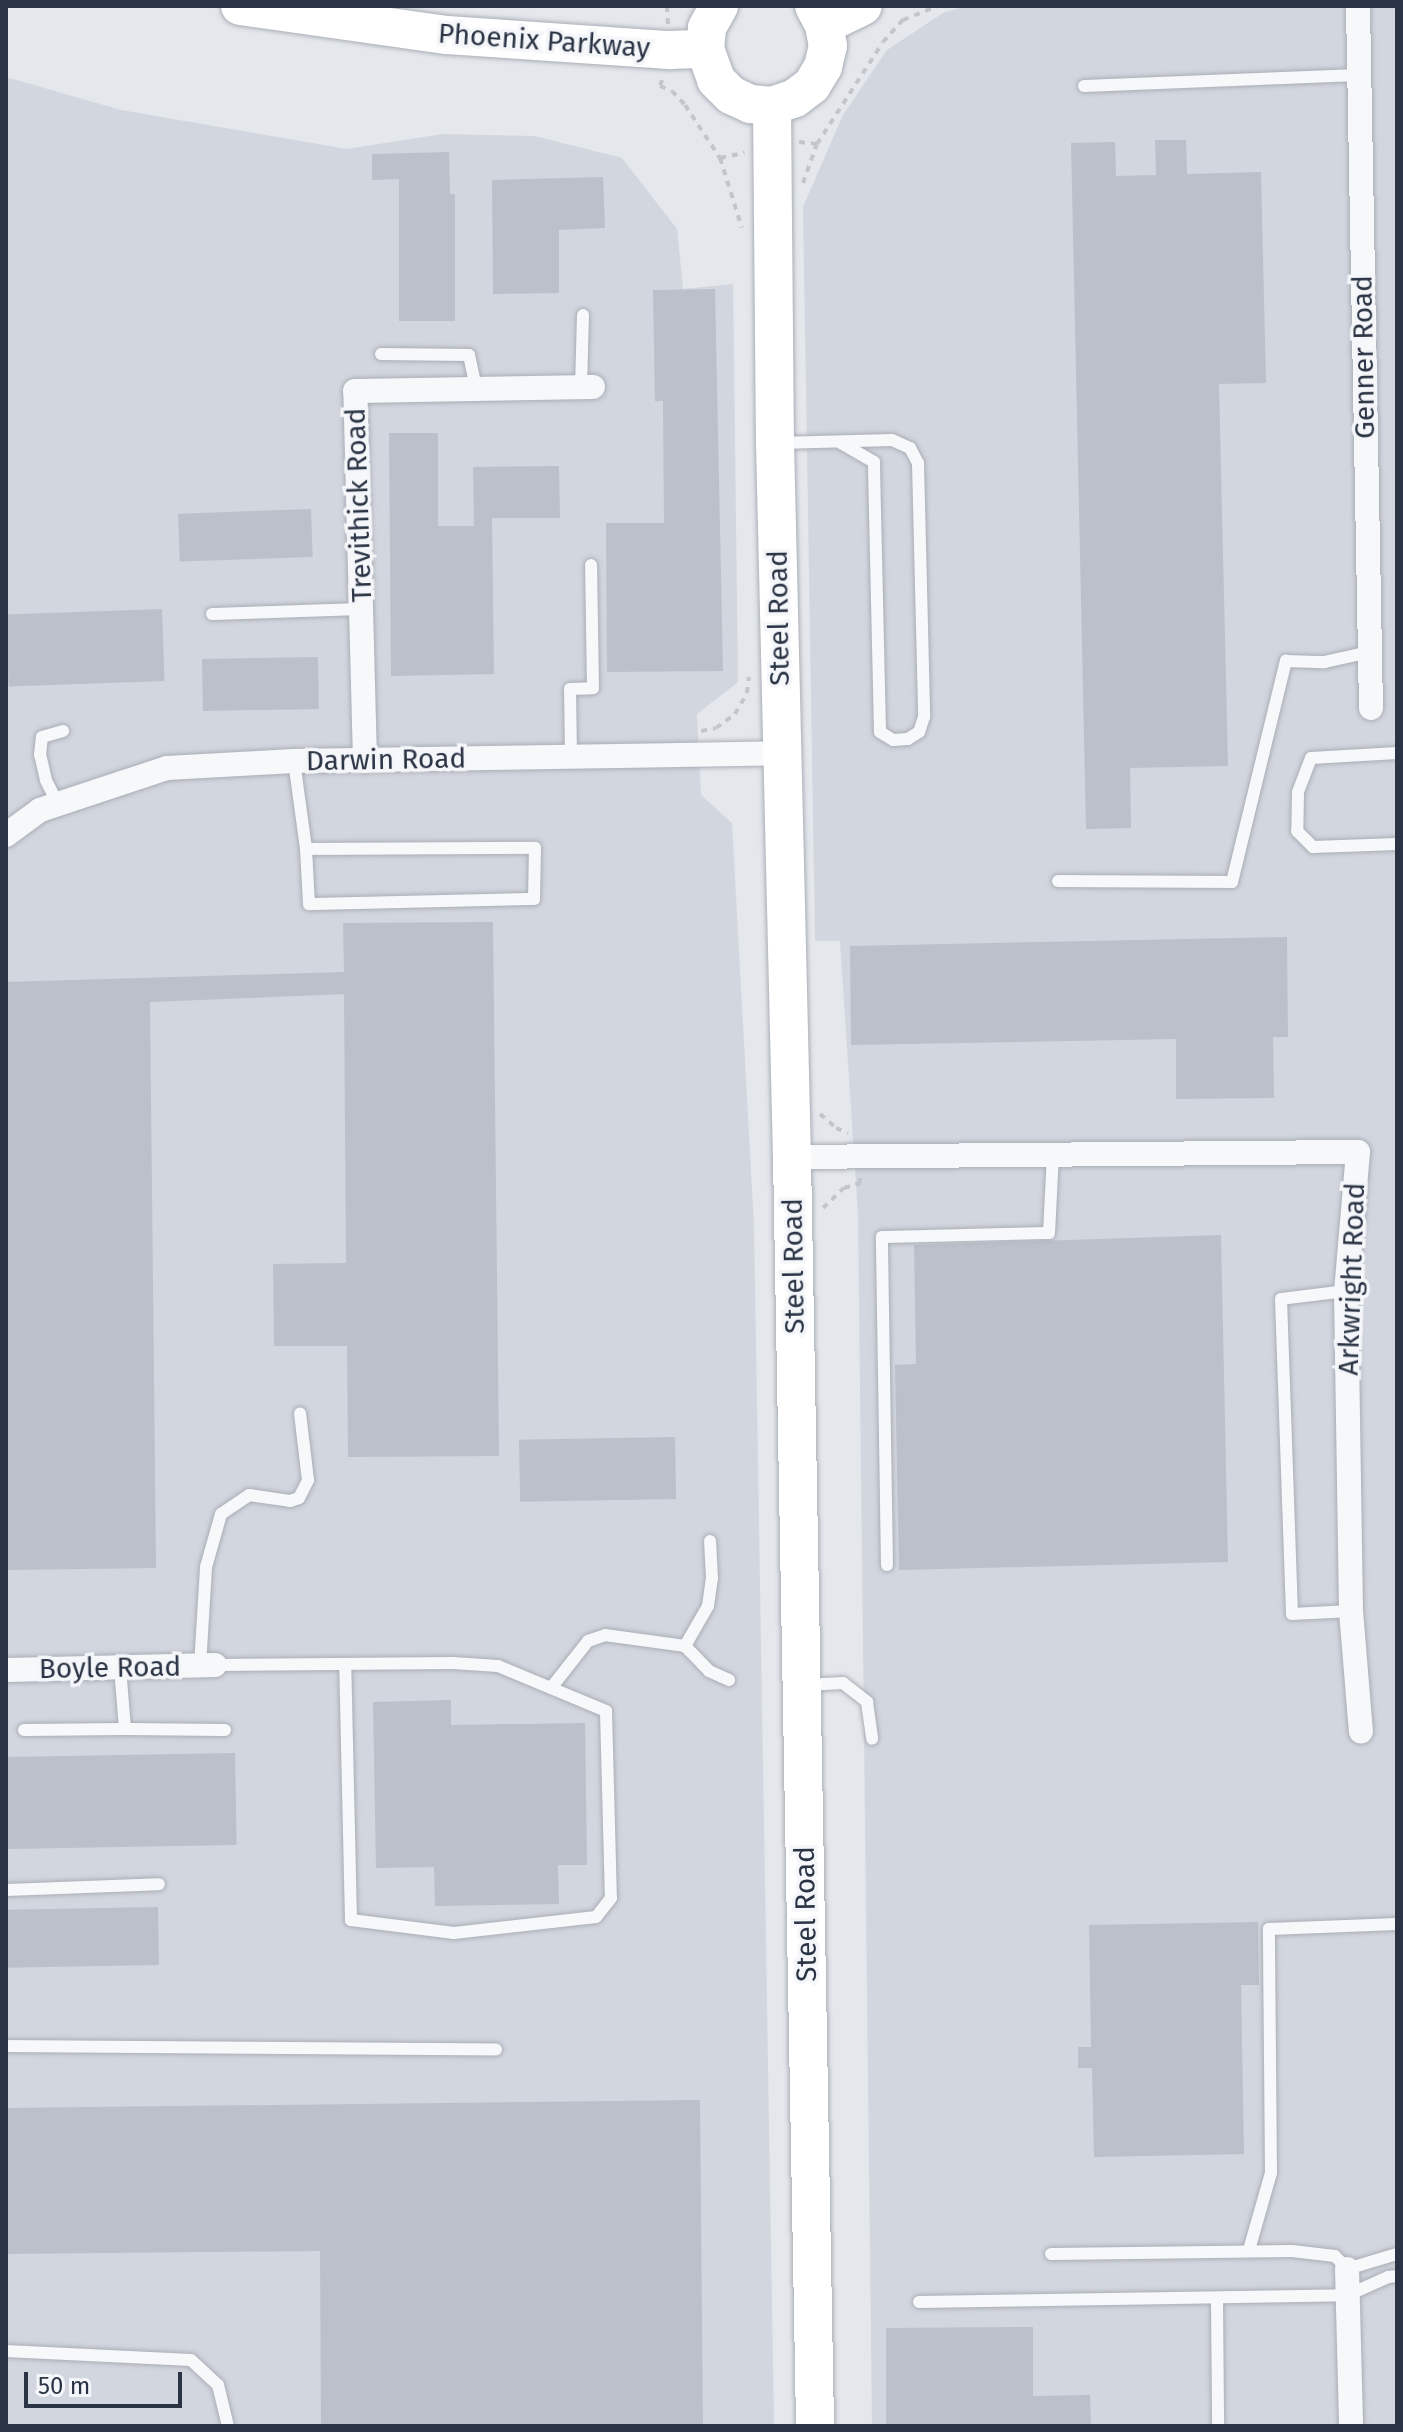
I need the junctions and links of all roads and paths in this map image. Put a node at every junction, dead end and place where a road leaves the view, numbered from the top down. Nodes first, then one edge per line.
1 (240, 6) edge
2 (719, 6) edge
3 (863, 6) edge
4 (937, 6) edge
5 (1358, 6) edge
6 (819, 15) edge
7 (883, 42) dead end
8 (705, 49) junction
9 (1358, 75) junction
10 (1084, 86) dead end
11 (772, 106) junction
12 (720, 158) dead end
13 (743, 234) dead end
14 (583, 315) dead end
15 (381, 354) dead end
16 (587, 387) joint
17 (476, 389) junction
18 (840, 442) junction
19 (775, 443) junction
20 (591, 565) dead end
21 (362, 609) junction
22 (212, 614) dead end
23 (1370, 652) junction
24 (750, 677) dead end
25 (1371, 708) dead end
26 (63, 731) dead end
27 (782, 753) junction
28 (1397, 753) edge
29 (694, 754) junction
30 (571, 757) junction
31 (294, 761) junction
32 (365, 761) junction
33 (58, 804) junction
34 (6, 835) edge
35 (1397, 844) edge
36 (306, 849) junction
37 (1058, 881) dead end
38 (1053, 1155) junction
39 (792, 1157) junction
40 (1346, 1291) junction
41 (300, 1413) dead end
42 (710, 1541) dead end
43 (887, 1565) dead end
44 (1351, 1611) junction
45 (685, 1646) junction
46 (207, 1665) junction
47 (345, 1665) junction
48 (120, 1667) junction
49 (6, 1670) edge
50 (729, 1680) dead end
51 (802, 1685) junction
52 (551, 1688) junction
53 (125, 1729) junction
54 (24, 1730) dead end
55 (225, 1730) dead end
56 (1361, 1732) dead end
57 (872, 1739) dead end
58 (159, 1884) dead end
59 (6, 1890) edge
60 (1397, 1924) edge
61 (6, 2046) edge
62 (496, 2049) dead end
63 (1249, 2250) junction
64 (1051, 2254) dead end
65 (1397, 2254) edge
66 (1347, 2269) junction
67 (1397, 2276) edge
68 (1348, 2295) junction
69 (1217, 2300) junction
70 (919, 2302) dead end
71 (6, 2351) edge
72 (228, 2426) edge
73 (815, 2426) edge
74 (1218, 2426) edge
75 (1351, 2426) edge

1 - 8 main road, Phoenix Parkway
2 - 8 main road
3 - 6 main road
4 - 7 path
5 - 9 street, Genner Road
6 - 11 main road
8 - 11 main road
9 - 10 lane
9 - 23 street, Genner Road
11 - 19 main road, Steel Road
12 - 13 path
14 - 16 lane
15 - 17 lane
16 - 17 street, Trevithick Road
17 - 21 street, Trevithick Road
18 - 18 lane
18 - 19 lane
19 - 27 main road, Steel Road
20 - 30 lane
21 - 22 lane
21 - 32 street, Trevithick Road
23 - 25 street, Genner Road
23 - 37 lane
24 - 29 path
26 - 33 lane
27 - 29 street, Darwin Road
27 - 39 main road, Steel Road
28 - 35 lane
29 - 30 street, Darwin Road
30 - 32 street, Darwin Road
31 - 32 street, Darwin Road
31 - 33 street, Darwin Road
31 - 36 lane
33 - 34 street, Darwin Road
36 - 36 lane
38 - 39 street, Arkwright Road
38 - 40 street, Arkwright Road
38 - 43 lane
39 - 51 main road, Steel Road
40 - 44 street, Arkwright Road
40 - 44 lane
41 - 46 lane
42 - 45 lane
44 - 56 street, Arkwright Road
45 - 50 lane
45 - 52 lane
46 - 47 lane
46 - 48 street, Boyle Road
47 - 52 lane
47 - 52 lane
48 - 49 street, Boyle Road
48 - 53 lane
51 - 57 lane
51 - 73 main road, Steel Road
53 - 54 lane
53 - 55 lane
58 - 59 lane
60 - 63 lane
61 - 62 lane
63 - 64 lane
63 - 66 lane
65 - 66 lane
66 - 68 street
67 - 68 lane
68 - 69 lane
68 - 75 street
69 - 70 lane
69 - 74 lane
71 - 72 lane

